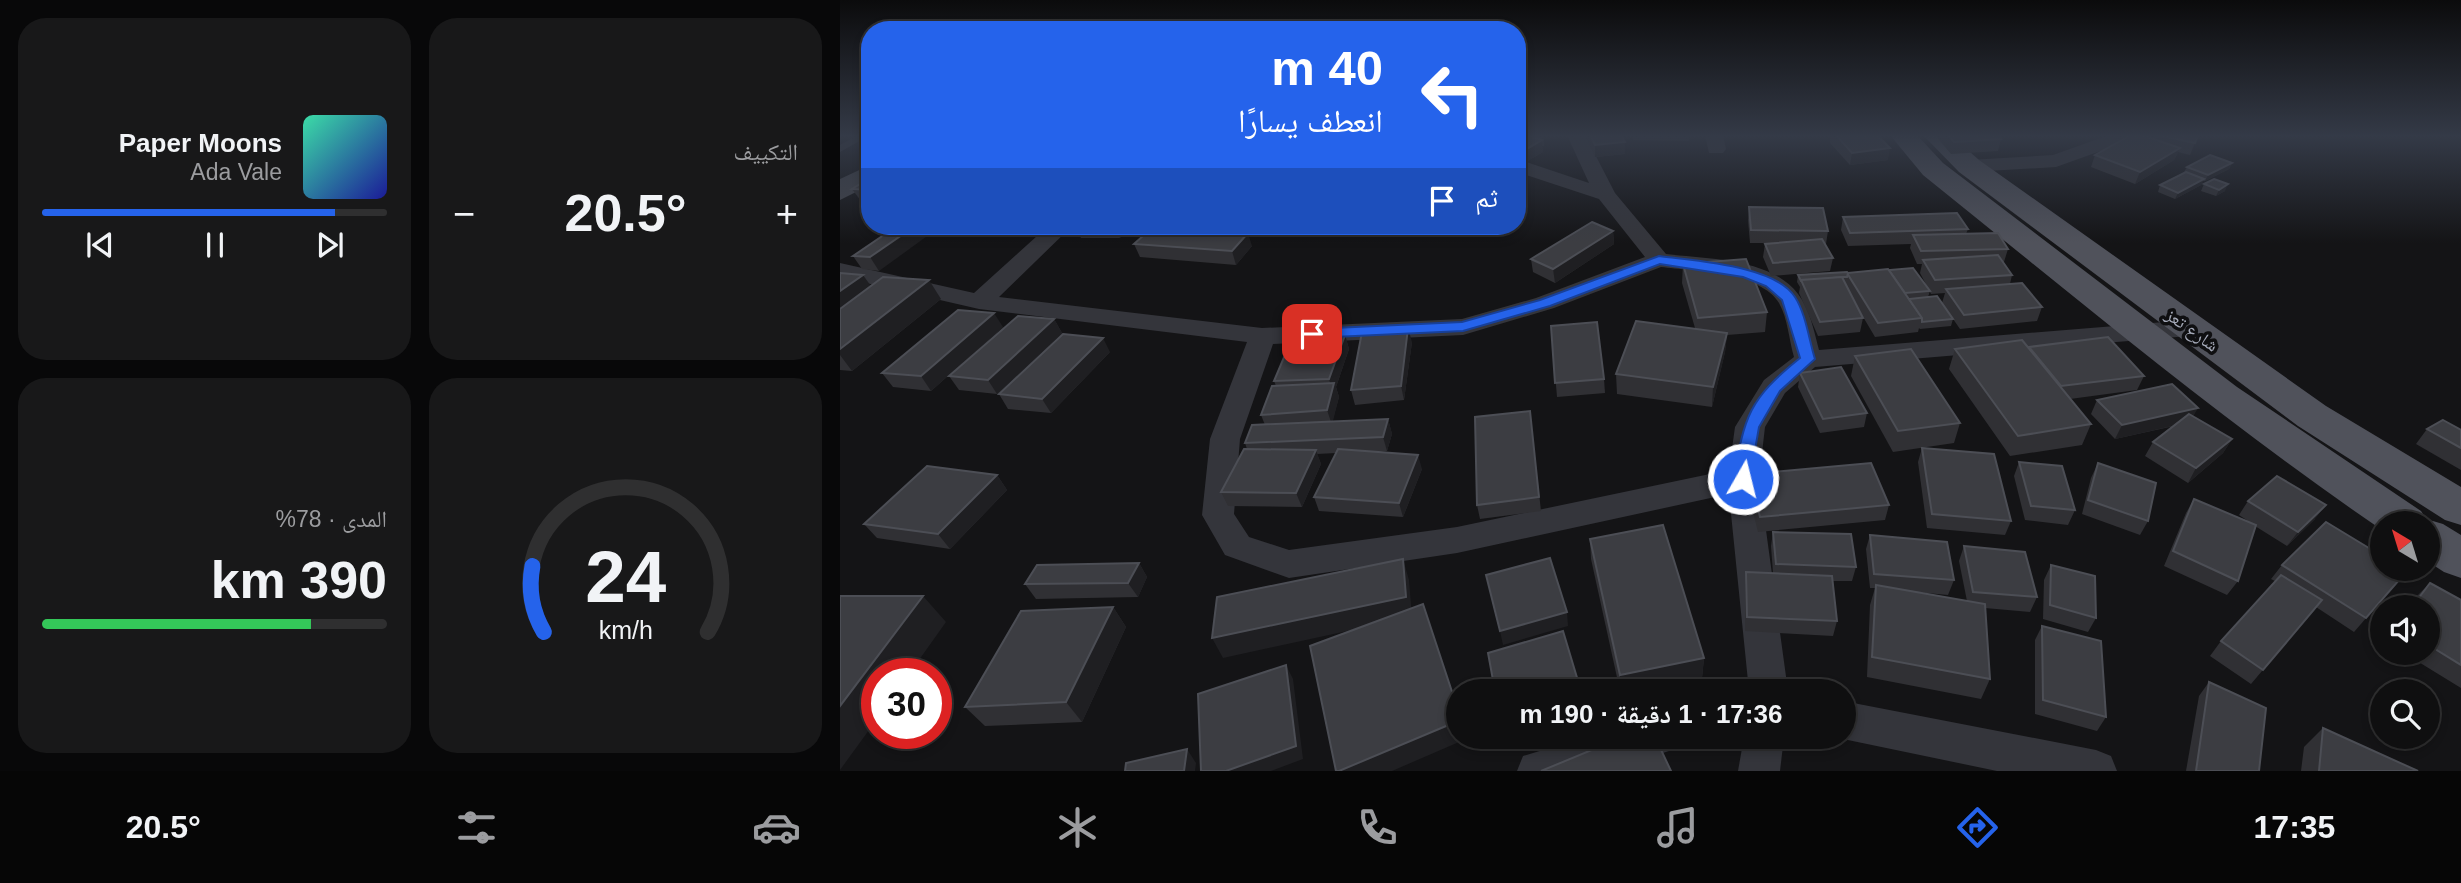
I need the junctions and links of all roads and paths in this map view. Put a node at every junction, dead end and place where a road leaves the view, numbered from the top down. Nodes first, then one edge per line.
1 (1535, 171) edge
2 (1594, 171) edge
3 (1936, 171) edge
4 (1976, 171) edge
5 (861, 178) edge
6 (840, 191) edge
7 (1606, 195) junction
8 (1051, 235) edge
9 (1659, 260) junction
10 (840, 270) edge
11 (979, 302) junction
12 (2189, 328) junction
13 (2141, 331) junction
14 (1262, 336) junction
15 (1808, 359) junction
16 (1743, 479) junction
17 (2461, 508) edge
18 (2386, 511) edge
19 (2440, 545) edge
20 (2461, 559) edge
21 (1767, 679) edge
22 (1856, 723) edge
23 (1614, 749) edge
24 (1762, 749) edge
25 (1538, 771) edge
26 (1759, 771) edge
27 (2096, 771) edge

1 - 7 street
2 - 7 street
3 - 13 main road, شارع تعز
4 - 12 main road, شارع تعز
5 - 6 main road
7 - 9 street
8 - 11 street
9 - 14 street
9 - 15 street
10 - 11 street
11 - 14 street
12 - 13 street
12 - 17 main road, شارع تعز
13 - 15 street
13 - 18 main road, شارع تعز
14 - 16 street
15 - 16 street
16 - 21 street
19 - 20 main road
22 - 27 street
23 - 25 street
24 - 26 street

